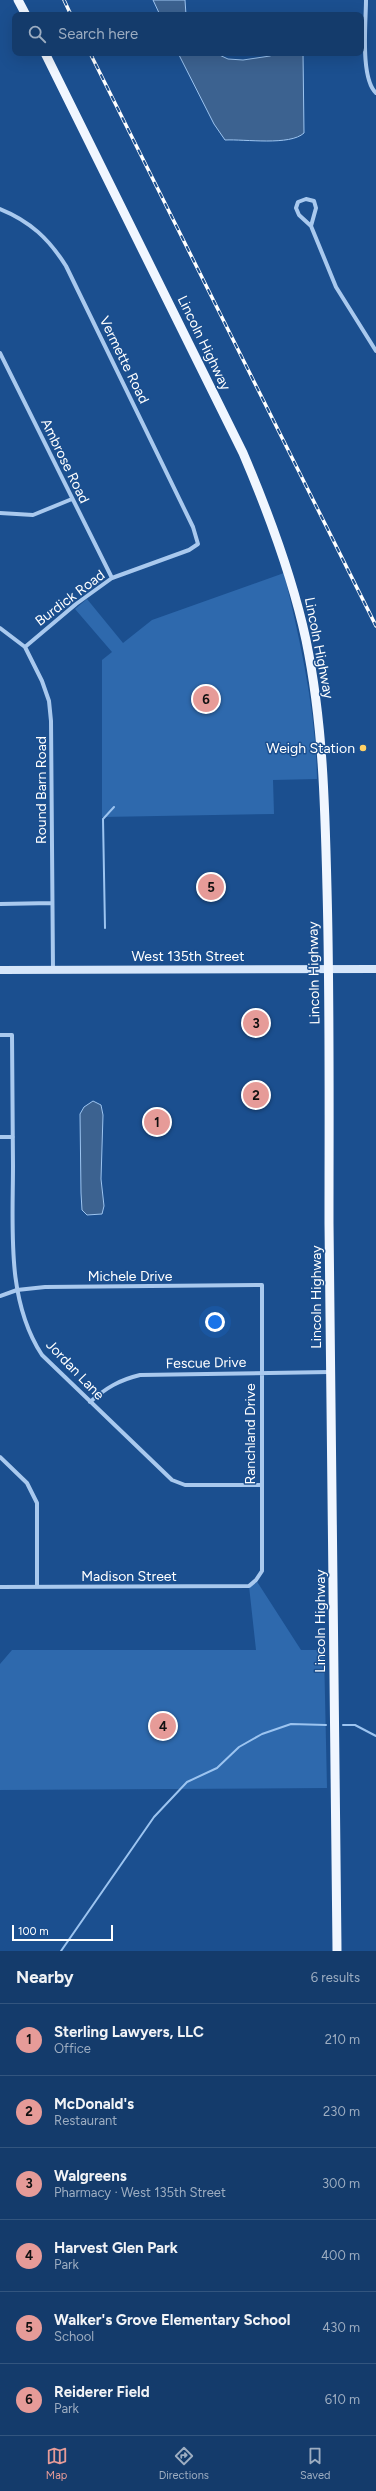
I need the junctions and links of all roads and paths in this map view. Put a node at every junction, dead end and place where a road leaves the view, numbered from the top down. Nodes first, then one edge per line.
1 (18, 0) edge
2 (366, 0) edge
3 (24, 12) edge
4 (45, 56) edge
5 (376, 93) edge
6 (0, 209) edge
7 (311, 226) junction
8 (376, 349) edge
9 (0, 353) edge
10 (72, 499) junction
11 (0, 513) edge
12 (198, 544) joint
13 (112, 578) junction
14 (0, 628) edge
15 (25, 647) junction
16 (52, 903) junction
17 (0, 904) edge
18 (376, 968) edge
19 (53, 969) junction
20 (329, 969) junction
21 (0, 970) edge
22 (0, 1035) edge
23 (13, 1136) junction
24 (0, 1137) edge
25 (262, 1285) joint
26 (17, 1290) junction
27 (0, 1296) edge
28 (330, 1372) junction
29 (261, 1373) junction
30 (90, 1402) junction
31 (0, 1457) edge
32 (262, 1484) junction
33 (256, 1580) joint
34 (0, 1587) edge
35 (37, 1587) junction
36 (337, 1951) edge

1 - 3 main road
2 - 5 street
4 - 20 main road, Lincoln Highway
6 - 12 street, Vermette Road
7 - 7 street
7 - 8 street
9 - 10 street, Ambrose Road
10 - 11 street
10 - 13 street, Ambrose Road
12 - 13 street, Burdick Road
13 - 15 street, Burdick Road
14 - 15 street, Round Barn Road
15 - 16 street, Round Barn Road
16 - 17 street
16 - 19 street, Round Barn Road
18 - 20 street, West 135th Street
19 - 20 street, West 135th Street
19 - 21 street, West 135th Street
20 - 28 main road, Lincoln Highway
22 - 23 street, Jordan Lane
23 - 24 street
23 - 26 street, Jordan Lane
25 - 26 street, Michele Drive
25 - 29 street, Ranchland Drive
26 - 27 street, Michele Drive
26 - 30 street, Jordan Lane
28 - 29 street, Fescue Drive
28 - 36 main road, Lincoln Highway
29 - 30 street, Fescue Drive
29 - 32 street, Ranchland Drive
30 - 32 street, Jordan Lane
31 - 35 street
32 - 33 street, Ranchland Drive
33 - 35 street, Madison Street
34 - 35 street, Madison Street

